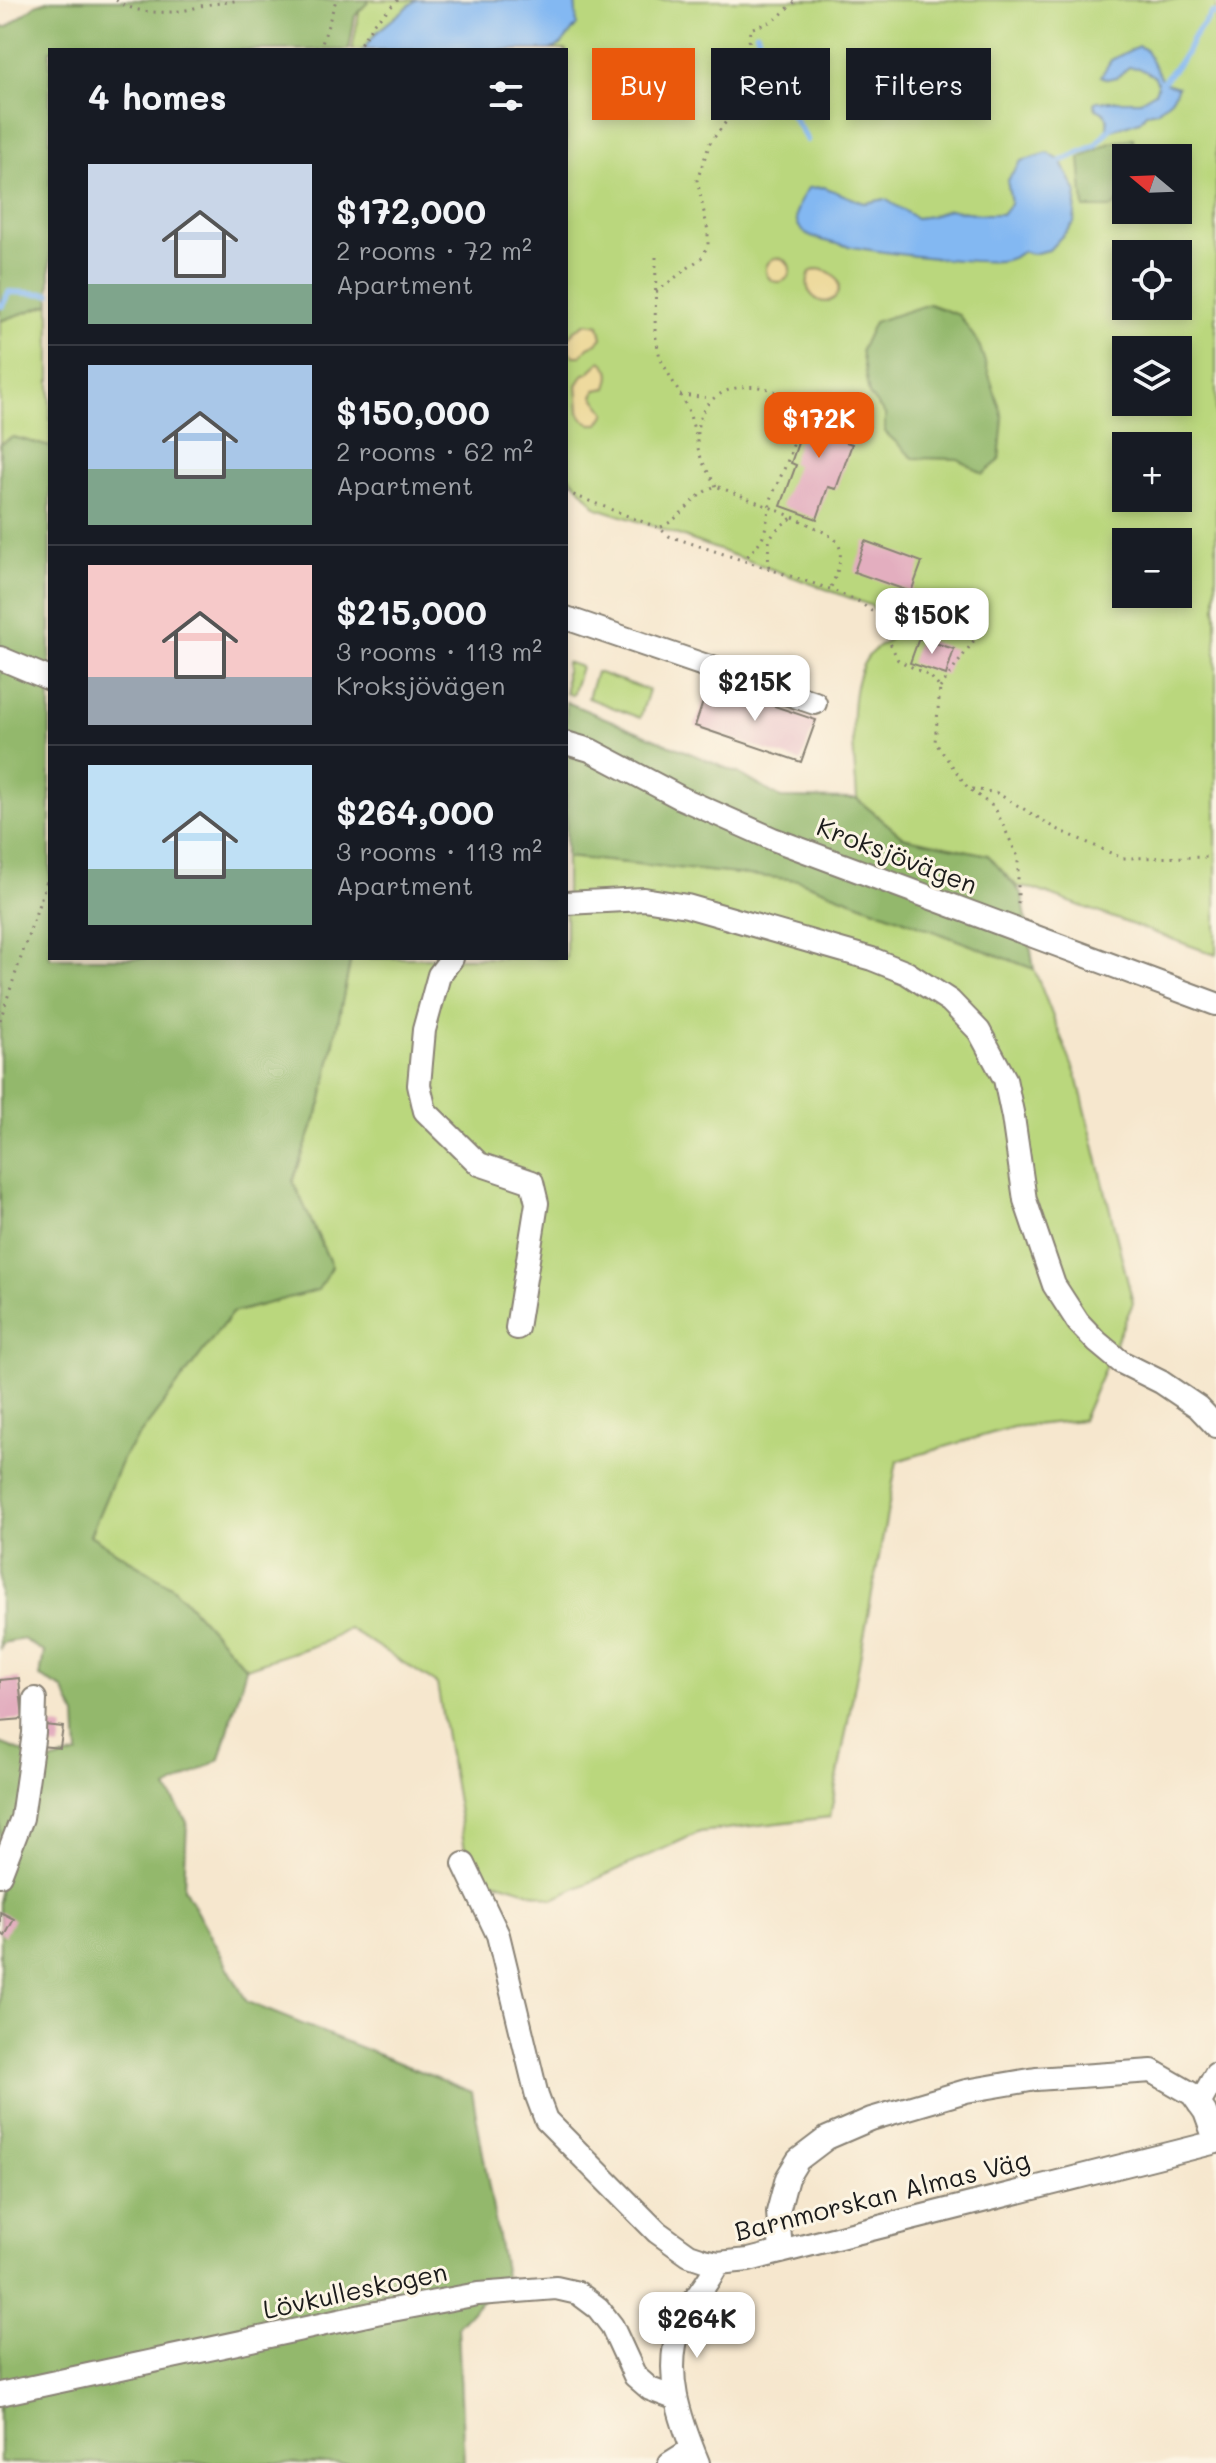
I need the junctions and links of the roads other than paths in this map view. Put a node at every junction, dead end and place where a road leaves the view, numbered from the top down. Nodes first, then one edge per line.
1 (568, 619) edge
2 (0, 658) edge
3 (48, 678) edge
4 (815, 703) dead end
5 (568, 744) edge
6 (568, 903) edge
7 (450, 960) edge
8 (1216, 1004) edge
9 (517, 1328) dead end
10 (1216, 1426) edge
11 (35, 1699) dead end
12 (464, 1864) dead end
13 (0, 1875) edge
14 (1216, 2074) edge
15 (1199, 2104) junction
16 (1216, 2142) edge
17 (781, 2252) junction
18 (718, 2263) junction
19 (0, 2394) edge
20 (674, 2398) junction
21 (695, 2456) edge
22 (670, 2463) edge

1 - 4 street
2 - 3 street
5 - 8 street, Kroksjövägen
6 - 10 street
7 - 9 street
11 - 13 street
12 - 18 street, Barnmorskan Almas Väg
14 - 15 street
15 - 16 street
15 - 17 street
16 - 17 street, Barnmorskan Almas Väg
17 - 18 street, Barnmorskan Almas Väg
18 - 20 street
19 - 20 street, Lövkulleskogen
20 - 21 street
21 - 22 street

